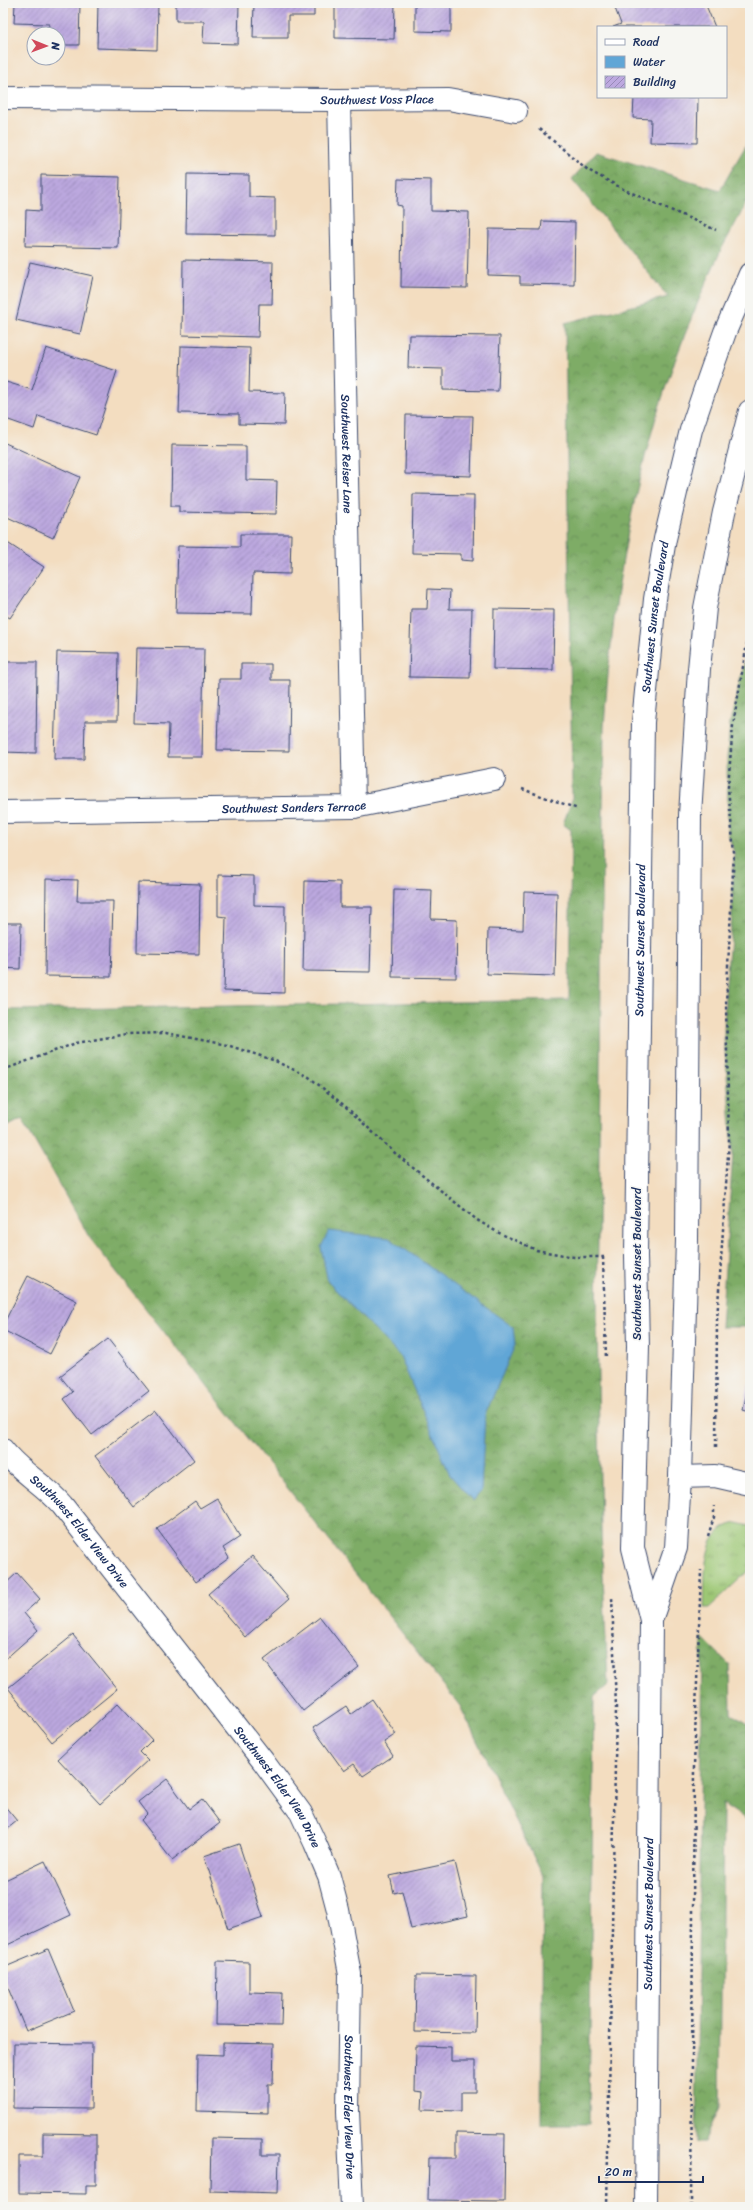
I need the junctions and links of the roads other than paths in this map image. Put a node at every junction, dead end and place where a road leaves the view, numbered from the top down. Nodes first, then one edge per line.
1 (3, 98) edge
2 (339, 100) junction
3 (516, 111) road end
4 (750, 274) edge
5 (750, 411) edge
6 (494, 779) road end
7 (354, 807) junction
8 (3, 812) edge
9 (3, 1450) edge
10 (680, 1477) junction
11 (750, 1484) edge
12 (651, 1620) junction
13 (352, 2207) edge
14 (646, 2207) edge

1 - 2 main road, Southwest Voss Place
2 - 3 main road, Southwest Voss Place
2 - 7 main road, Southwest Reiser Lane
4 - 12 main road, Southwest Sunset Boulevard
5 - 10 main road, Southwest Sunset Boulevard
6 - 7 main road, Southwest Sanders Terrace
7 - 8 main road, Southwest Sanders Terrace
9 - 13 main road, Southwest Elder View Drive
10 - 11 main road
10 - 12 main road, Southwest Sunset Boulevard
12 - 14 main road, Southwest Sunset Boulevard

